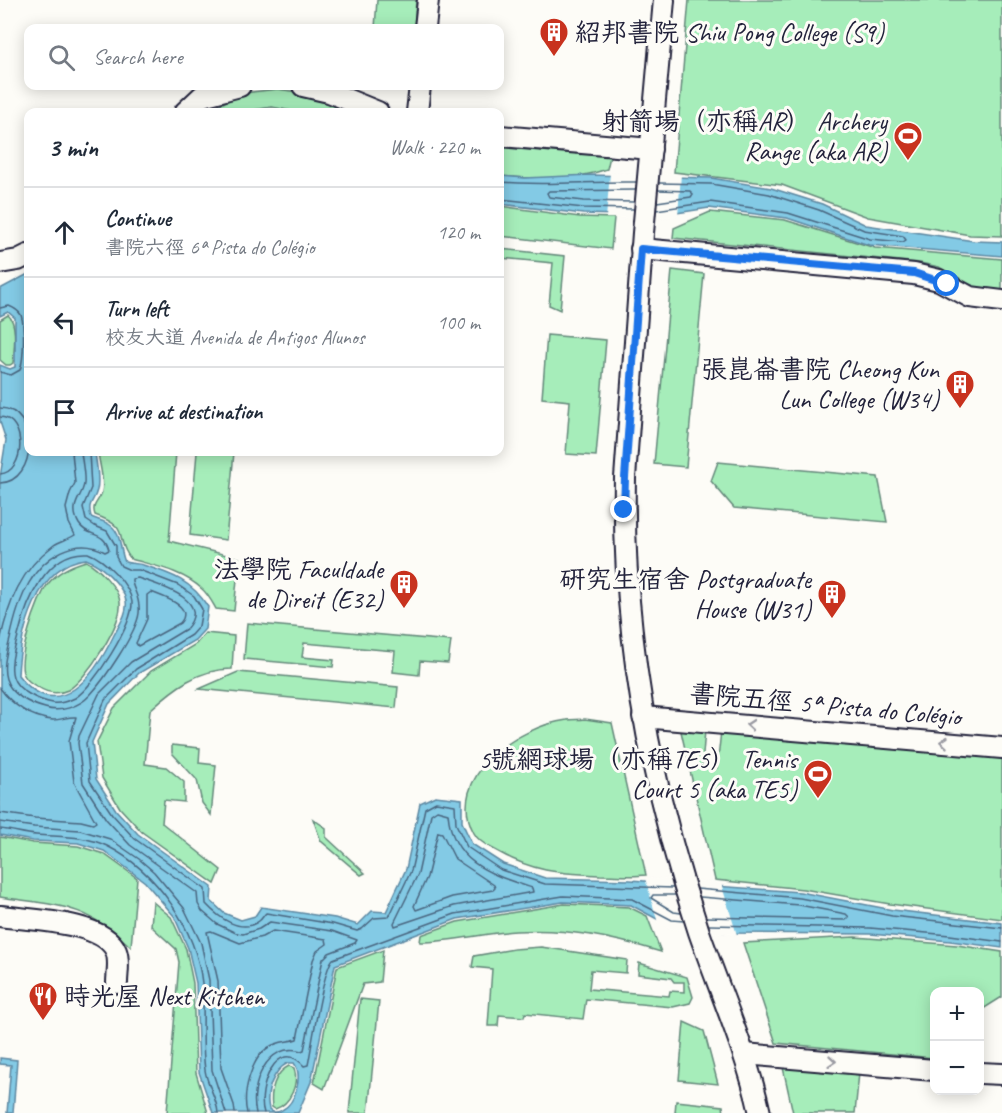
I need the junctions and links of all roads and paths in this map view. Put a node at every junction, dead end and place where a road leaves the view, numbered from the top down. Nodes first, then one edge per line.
1 (428, 0) edge
2 (664, 0) edge
3 (425, 24) edge
4 (225, 90) edge
5 (320, 90) edge
6 (420, 90) edge
7 (189, 108) edge
8 (368, 108) edge
9 (417, 108) edge
10 (504, 136) edge
11 (651, 152) junction
12 (642, 241) junction
13 (24, 257) edge
14 (0, 262) edge
15 (1002, 301) edge
16 (643, 717) junction
17 (1002, 748) edge
18 (0, 916) edge
19 (117, 983) dead end
20 (744, 1054) junction
21 (930, 1070) edge
22 (984, 1073) edge
23 (1002, 1074) edge
24 (760, 1113) edge

1 - 3 street
2 - 11 street
4 - 7 street
5 - 8 street
6 - 9 street
10 - 11 street
11 - 12 street
12 - 15 street
12 - 16 street
13 - 14 street
17 -> 16 street, 書院五徑 5ª Pista do Colégio
16 - 20 street
18 - 19 street
20 -> 21 street
20 - 24 street
22 - 23 street

